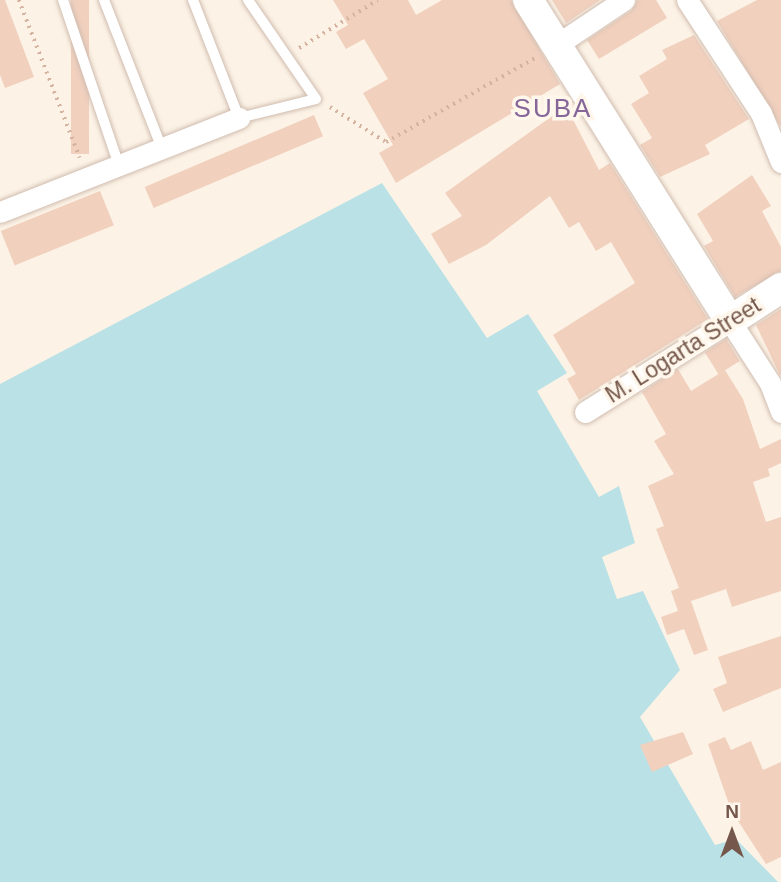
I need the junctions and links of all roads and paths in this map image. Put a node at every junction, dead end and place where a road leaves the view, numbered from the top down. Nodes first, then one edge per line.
1 (19, 0) edge
2 (63, 0) edge
3 (104, 0) edge
4 (193, 0) edge
5 (248, 0) edge
6 (378, 0) edge
7 (528, 0) edge
8 (624, 0) edge
9 (687, 0) edge
10 (555, 46) junction
11 (285, 56) junction
12 (316, 99) junction
13 (239, 118) junction
14 (161, 146) junction
15 (781, 162) edge
16 (119, 165) junction
17 (87, 177) junction
18 (0, 212) edge
19 (781, 288) edge
20 (730, 321) junction
21 (585, 412) dead end
22 (781, 412) edge

1 - 17 path
2 - 16 lane
3 - 14 lane
4 - 13 lane
5 - 11 lane
6 - 11 path
7 - 10 street
8 - 10 street
9 - 15 street
10 - 12 path
10 - 20 street
11 - 12 lane
12 - 13 lane
13 - 14 street
14 - 16 street
16 - 17 street
17 - 18 street
19 - 20 street, M. Logarta Street
20 - 21 street, M. Logarta Street
20 - 22 street

